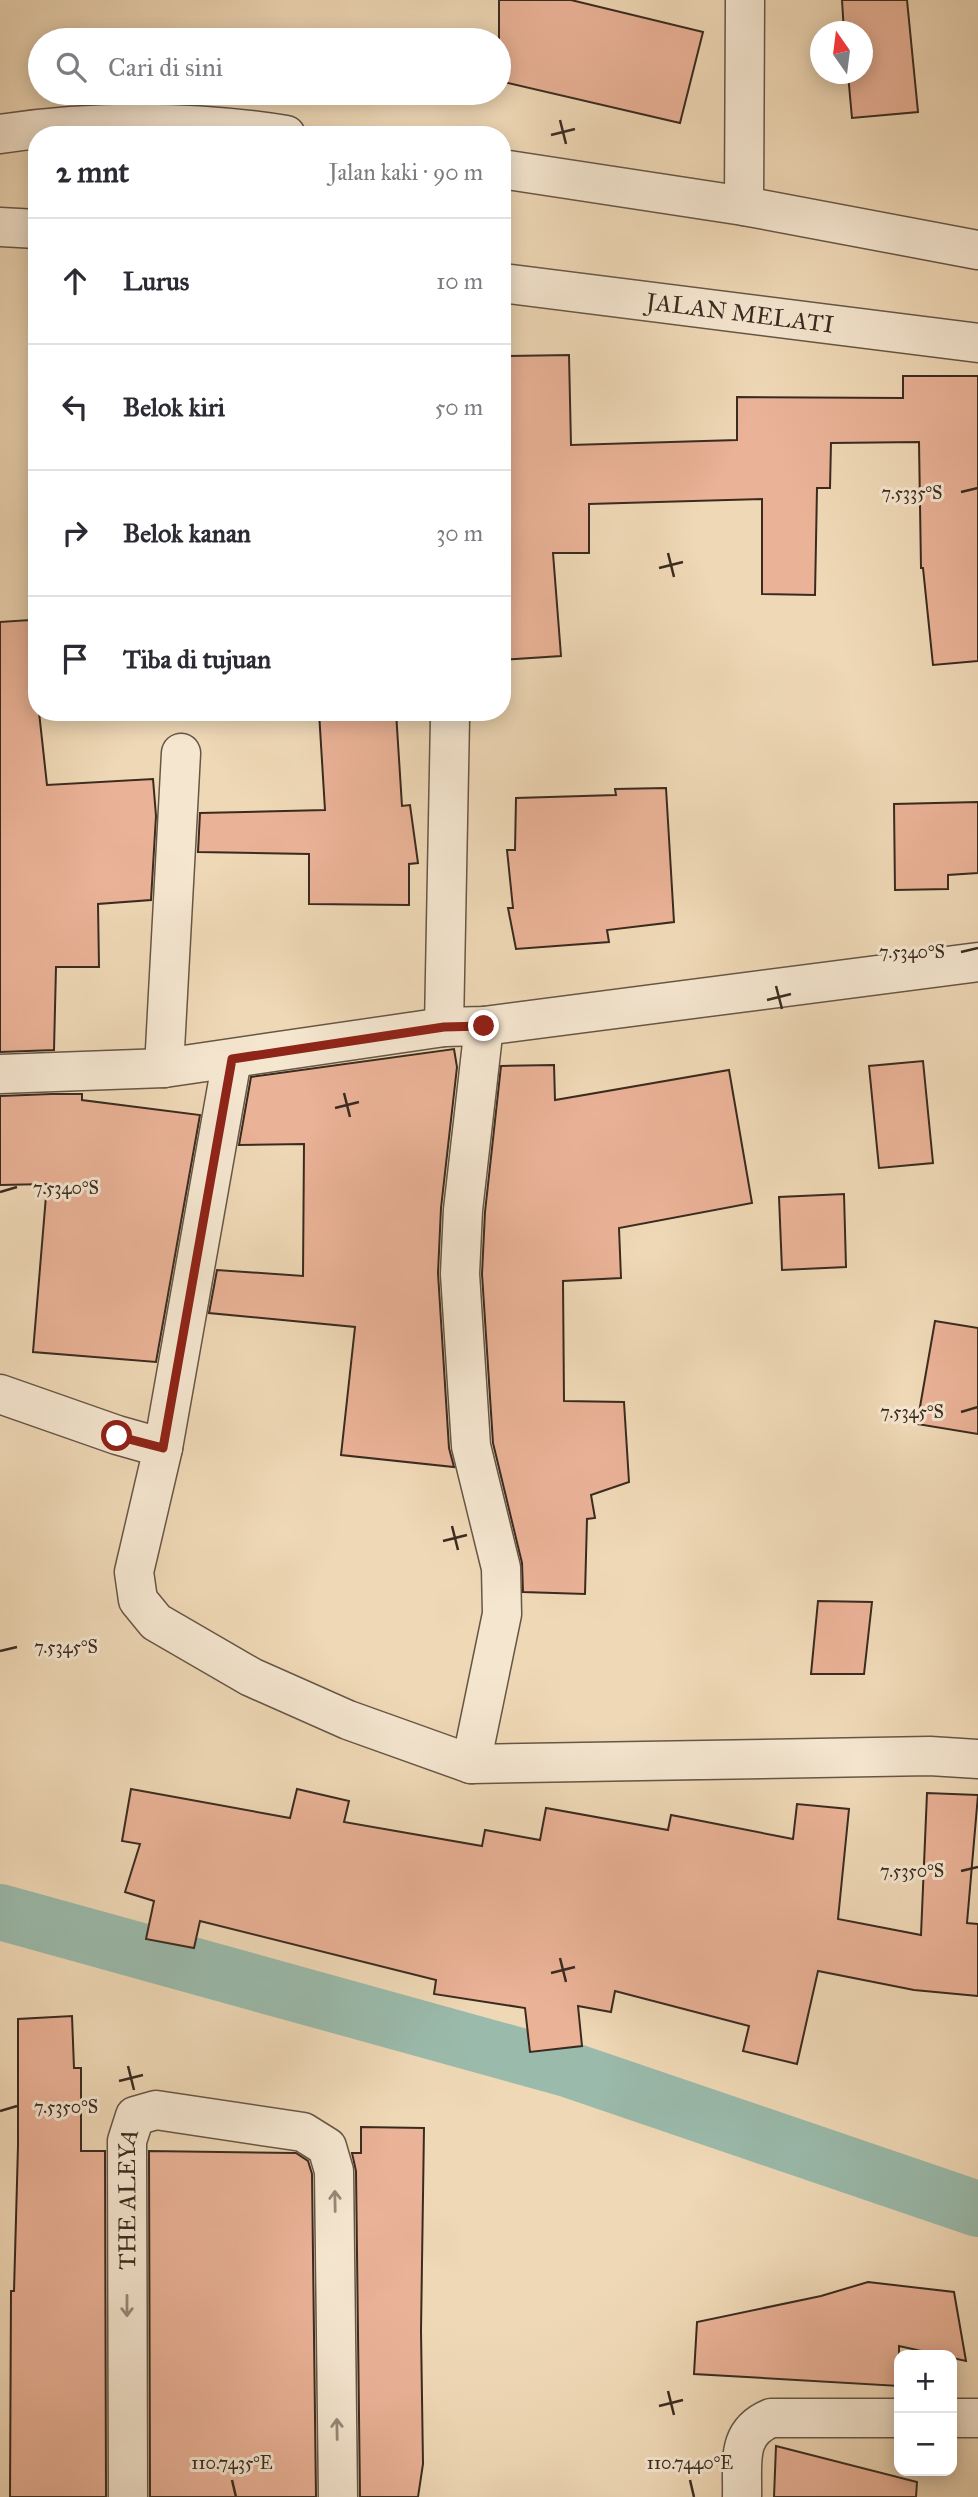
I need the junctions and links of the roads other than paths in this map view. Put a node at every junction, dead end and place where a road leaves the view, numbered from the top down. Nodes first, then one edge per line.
1 (745, 0) edge
2 (104, 126) edge
3 (202, 126) edge
4 (28, 133) edge
5 (0, 135) edge
6 (511, 170) edge
7 (744, 206) junction
8 (0, 227) edge
9 (28, 229) edge
10 (978, 250) edge
11 (511, 284) edge
12 (978, 343) edge
13 (450, 721) edge
14 (181, 753) dead end
15 (978, 962) edge
16 (484, 1026) junction
17 (444, 1027) junction
18 (232, 1059) junction
19 (164, 1068) junction
20 (0, 1074) edge
21 (0, 1394) edge
22 (163, 1448) junction
23 (978, 1759) edge
24 (471, 1764) junction
25 (894, 2418) edge
26 (957, 2418) edge
27 (978, 2418) edge
28 (128, 2497) edge
29 (338, 2497) edge
30 (742, 2497) edge

1 - 7 street
2 - 3 street
4 - 5 street
6 - 7 street
7 - 10 street
8 - 9 street
11 - 12 street, JALAN MELATI
13 - 17 street
14 - 19 street
15 - 16 street
16 - 17 street
16 - 24 street
17 - 18 street
18 - 19 street
18 - 22 street
19 - 20 street
21 - 22 street
22 - 24 street
23 - 24 street
25 - 30 street
26 - 27 street
29 -> 28 street, THE ALEYA

